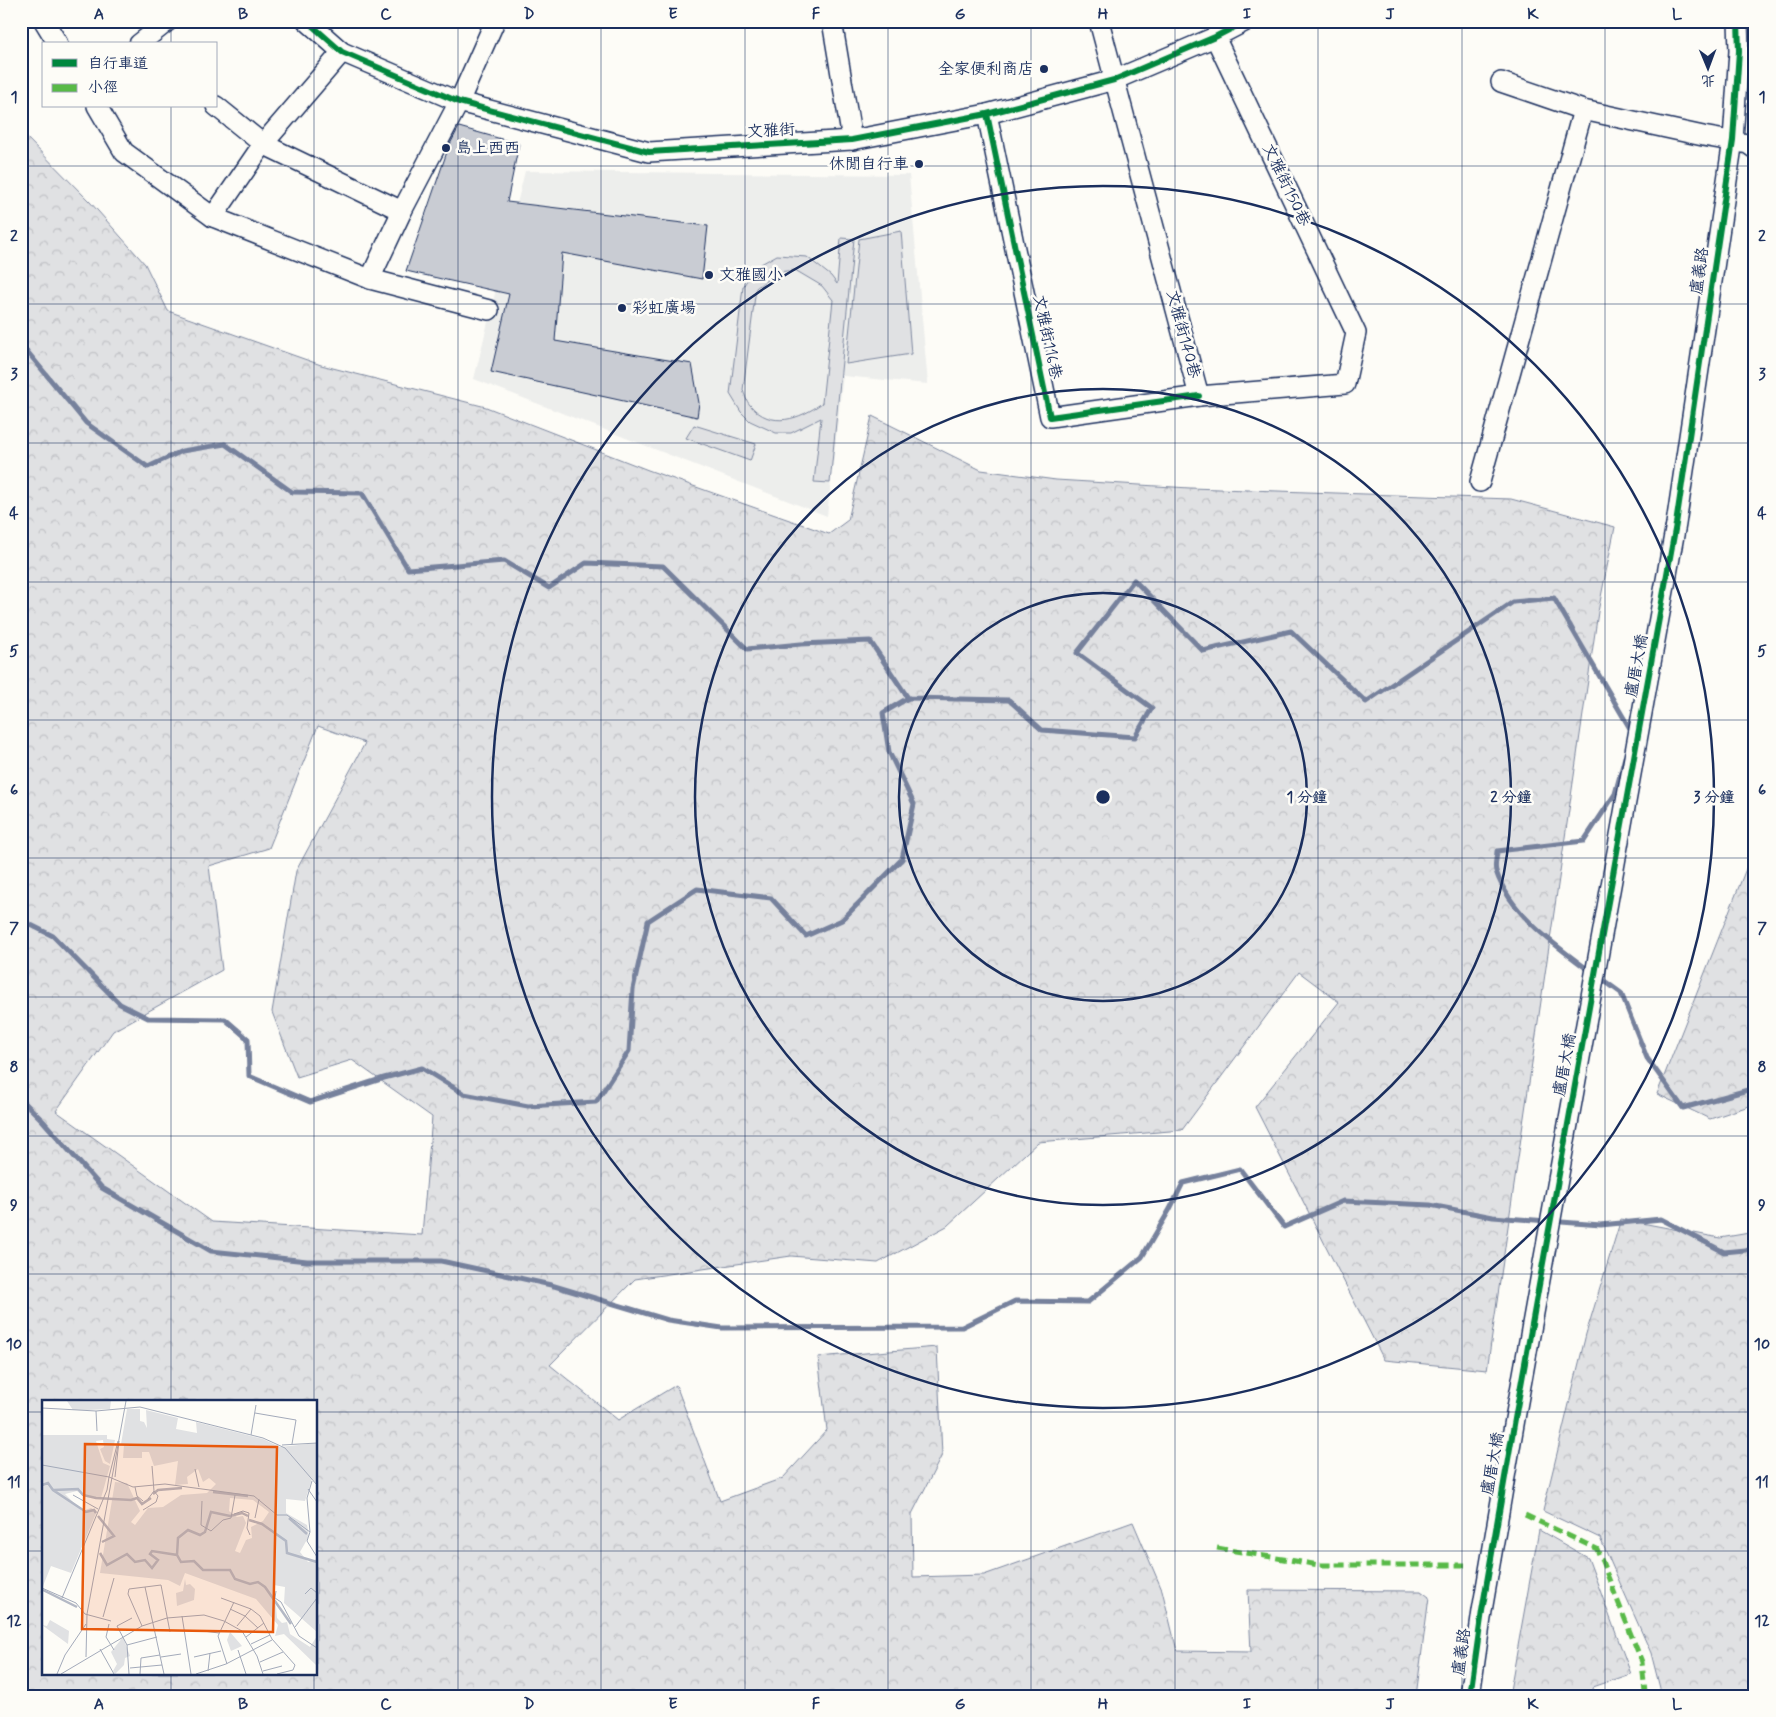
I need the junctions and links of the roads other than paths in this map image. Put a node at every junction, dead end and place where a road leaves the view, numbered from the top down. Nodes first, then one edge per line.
1 (44, 21) edge
2 (168, 21) edge
3 (307, 21) edge
4 (495, 21) edge
5 (832, 21) edge
6 (1099, 21) edge
7 (1246, 21) edge
8 (1738, 21) edge
9 (1215, 38) junction
10 (57, 42) edge
11 (146, 42) edge
12 (342, 52) junction
13 (1114, 80) junction
14 (1501, 82) dead end
15 (459, 102) junction
16 (98, 108) edge
17 (218, 108) edge
18 (1583, 110) junction
19 (987, 114) junction
20 (852, 140) junction
21 (1733, 140) junction
22 (263, 144) junction
23 (1755, 149) edge
24 (402, 210) junction
25 (213, 217) junction
26 (370, 279) junction
27 (489, 310) dead end
28 (1356, 333) joint
29 (1199, 396) junction
30 (1480, 482) dead end
31 (1676, 524) joint
32 (1482, 1611) joint
33 (1470, 1696) edge

1 - 10 street
2 - 11 street
3 - 12 street, 文雅街
4 - 15 street
5 - 20 street
6 - 13 street, 文雅街140巷
7 - 9 street, 文雅街
8 - 21 street, 盧義路
9 - 13 street, 文雅街
9 - 28 street, 文雅街150巷
12 - 15 street, 文雅街
12 - 22 street
13 - 19 street, 文雅街
13 - 29 street, 文雅街140巷
14 - 18 street
15 - 20 street, 文雅街
15 - 24 street
16 - 25 street
17 - 22 street
18 - 21 street
18 - 30 street
19 - 20 street, 文雅街
19 - 29 street, 文雅街116巷
21 - 23 street
21 - 31 street, 盧義路
22 - 24 street
22 - 25 street
24 - 26 street
25 - 26 street
26 - 27 street
28 - 29 street, 文雅街140巷
31 - 32 street, 盧厝大橋
32 - 33 street, 盧義路

